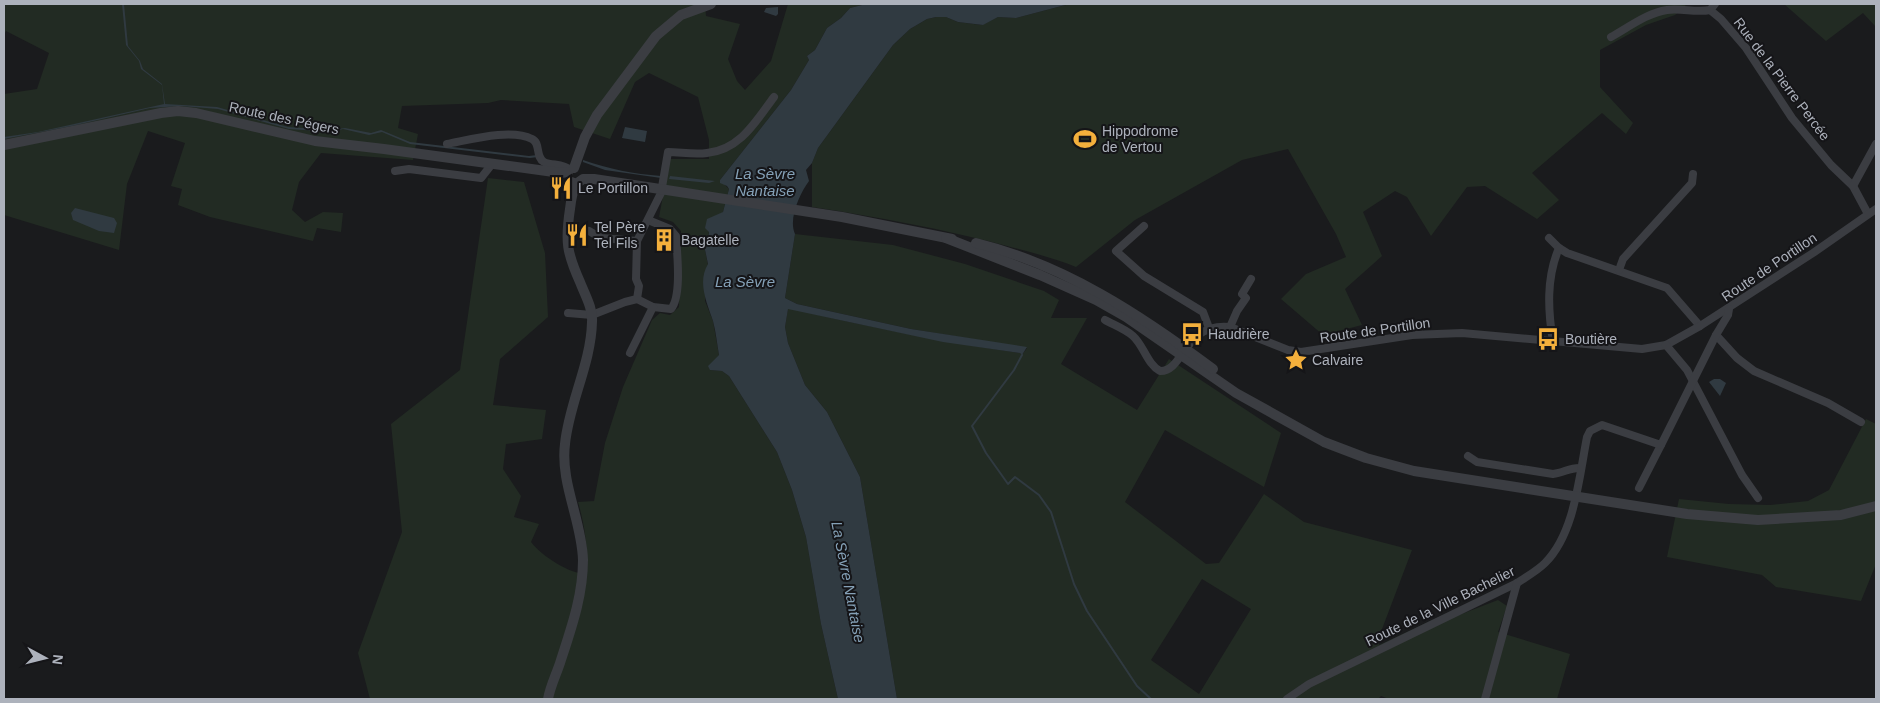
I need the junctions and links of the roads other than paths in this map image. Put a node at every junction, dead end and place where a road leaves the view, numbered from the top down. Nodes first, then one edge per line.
1 (707, 4) edge
2 (1712, 7) edge
3 (1611, 37) dead end
4 (774, 97) dead end
5 (446, 144) dead end
6 (1876, 144) edge
7 (4, 145) edge
8 (492, 164) junction
9 (395, 171) dead end
10 (574, 174) junction
11 (1693, 174) dead end
12 (1854, 186) junction
13 (662, 189) junction
14 (1876, 208) edge
15 (1868, 214) junction
16 (648, 220) junction
17 (1144, 226) dead end
18 (590, 231) dead end
19 (946, 238) junction
20 (1549, 238) dead end
21 (636, 240) junction
22 (1559, 248) junction
23 (1619, 270) junction
24 (1250, 279) dead end
25 (637, 299) junction
26 (653, 308) junction
27 (1729, 309) junction
28 (568, 313) dead end
29 (592, 315) junction
30 (1105, 320) dead end
31 (1700, 326) junction
32 (1230, 327) junction
33 (1209, 328) junction
34 (1716, 335) junction
35 (1553, 342) junction
36 (1666, 345) junction
37 (1183, 352) junction
38 (630, 353) dead end
39 (1692, 382) junction
40 (1861, 422) dead end
41 (1661, 445) junction
42 (1468, 456) dead end
43 (1581, 468) junction
44 (1639, 488) dead end
45 (1575, 496) junction
46 (1758, 498) dead end
47 (1876, 506) edge
48 (1517, 583) junction
49 (548, 699) edge
50 (1287, 699) edge
51 (1485, 699) edge

1 - 10 street
2 - 3 street
2 - 12 street, Rue de la Pierre Percée
4 - 13 street
5 - 10 street
6 - 12 street
7 - 8 street, Route des Pégers
8 - 9 street
8 - 10 street, Route des Pégers
10 - 13 street, Route des Pégers
10 - 29 street
11 - 23 street
12 - 15 street, Rue de la Pierre Percée
13 - 16 street
13 - 19 street, Route des Pégers
14 - 15 street, Route de Portillon
15 - 27 street, Route de Portillon
16 - 21 street
16 - 26 street
17 - 33 street
18 - 21 street
19 - 37 street
19 - 37 street
20 - 22 street
21 - 25 street
22 - 23 street
22 - 35 street
23 - 31 street
24 - 32 street
25 - 26 street
25 - 29 street
26 - 38 street
27 - 31 street, Route de Portillon
27 - 34 street
28 - 29 street
29 - 49 street
30 - 37 street
31 - 36 street, Route de Portillon
32 - 33 street, Route de Portillon
32 - 35 street, Route de Portillon
33 - 37 street
34 - 39 street
34 - 40 street
35 - 36 street, Route de Portillon
36 - 39 street
37 - 45 street
39 - 41 street
39 - 46 street
41 - 43 street, Route de la Ville Bachelier
41 - 44 street
42 - 43 street
43 - 45 street, Route de la Ville Bachelier
45 - 47 street
45 - 48 street, Route de la Ville Bachelier
48 - 50 street, Route de la Ville Bachelier
48 - 51 street

